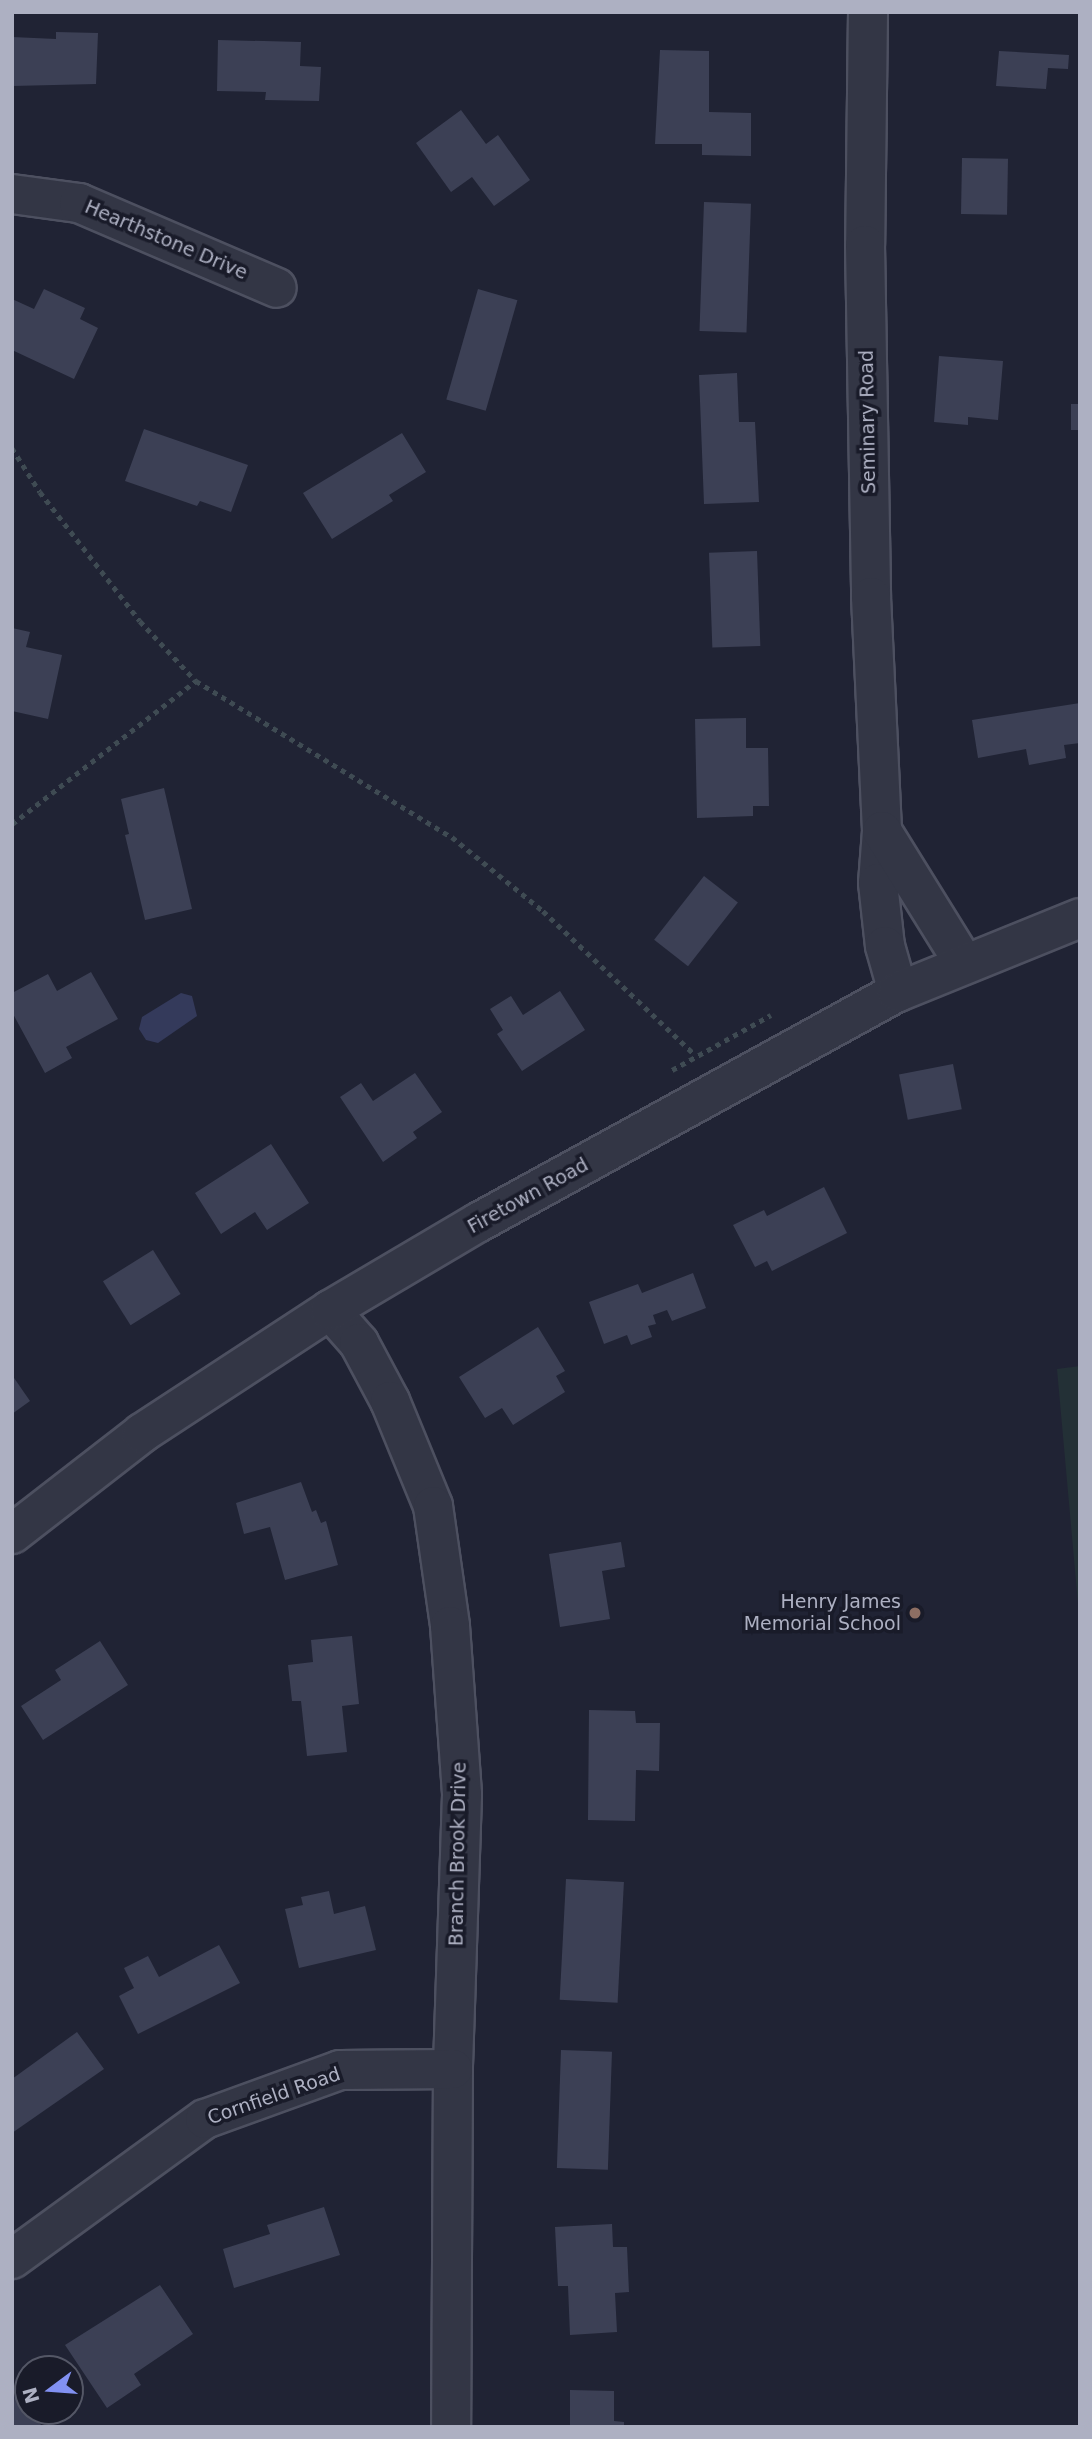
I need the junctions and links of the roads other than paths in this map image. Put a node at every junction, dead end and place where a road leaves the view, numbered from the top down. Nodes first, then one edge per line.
1 (868, 12) edge
2 (12, 194) edge
3 (277, 288) dead end
4 (882, 831) junction
5 (1080, 918) edge
6 (964, 963) junction
7 (898, 992) junction
8 (330, 1310) junction
9 (12, 1534) edge
10 (453, 2069) junction
11 (12, 2259) edge
12 (451, 2427) edge

1 - 4 street, Seminary Road
2 - 3 street, Hearthstone Drive
4 - 6 street, Seminary Road
4 - 7 street, Seminary Road
5 - 6 street, Firetown Road
6 - 7 street, Firetown Road
7 - 8 street, Firetown Road
8 - 9 street, Firetown Road
8 - 10 street, Branch Brook Drive
10 - 11 street, Cornfield Road
10 - 12 street, Branch Brook Drive

